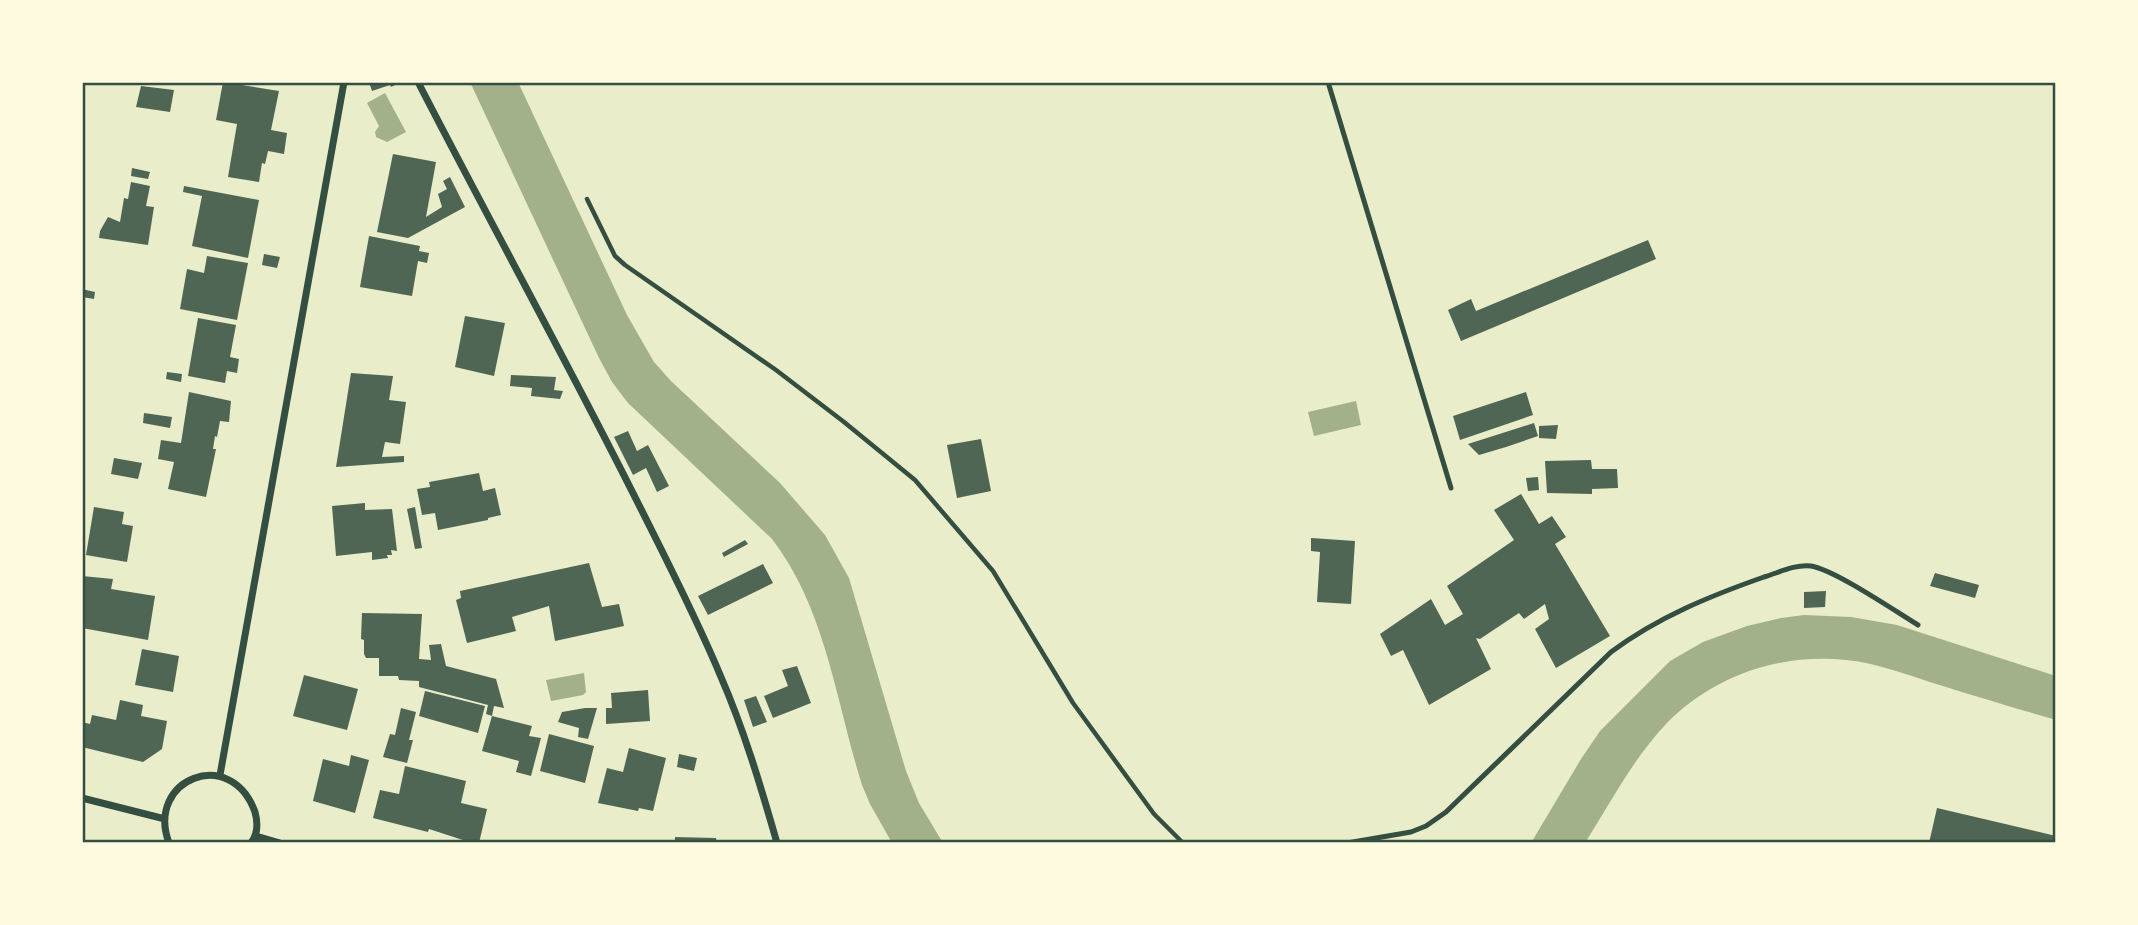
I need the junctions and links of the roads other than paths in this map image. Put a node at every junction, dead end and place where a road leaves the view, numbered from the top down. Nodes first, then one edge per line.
1 (344, 82) edge
2 (418, 82) edge
3 (1328, 82) edge
4 (1451, 488) dead end
5 (1918, 625) dead end
6 (220, 775) junction
7 (82, 798) edge
8 (165, 819) junction
9 (254, 839) edge
10 (279, 842) edge
11 (169, 843) edge
12 (777, 843) edge
13 (1347, 843) edge

1 - 6 street
2 - 12 street
3 - 4 lane
5 - 13 lane
6 - 8 street
6 - 9 street
7 - 8 street
8 - 11 street
9 - 10 street

